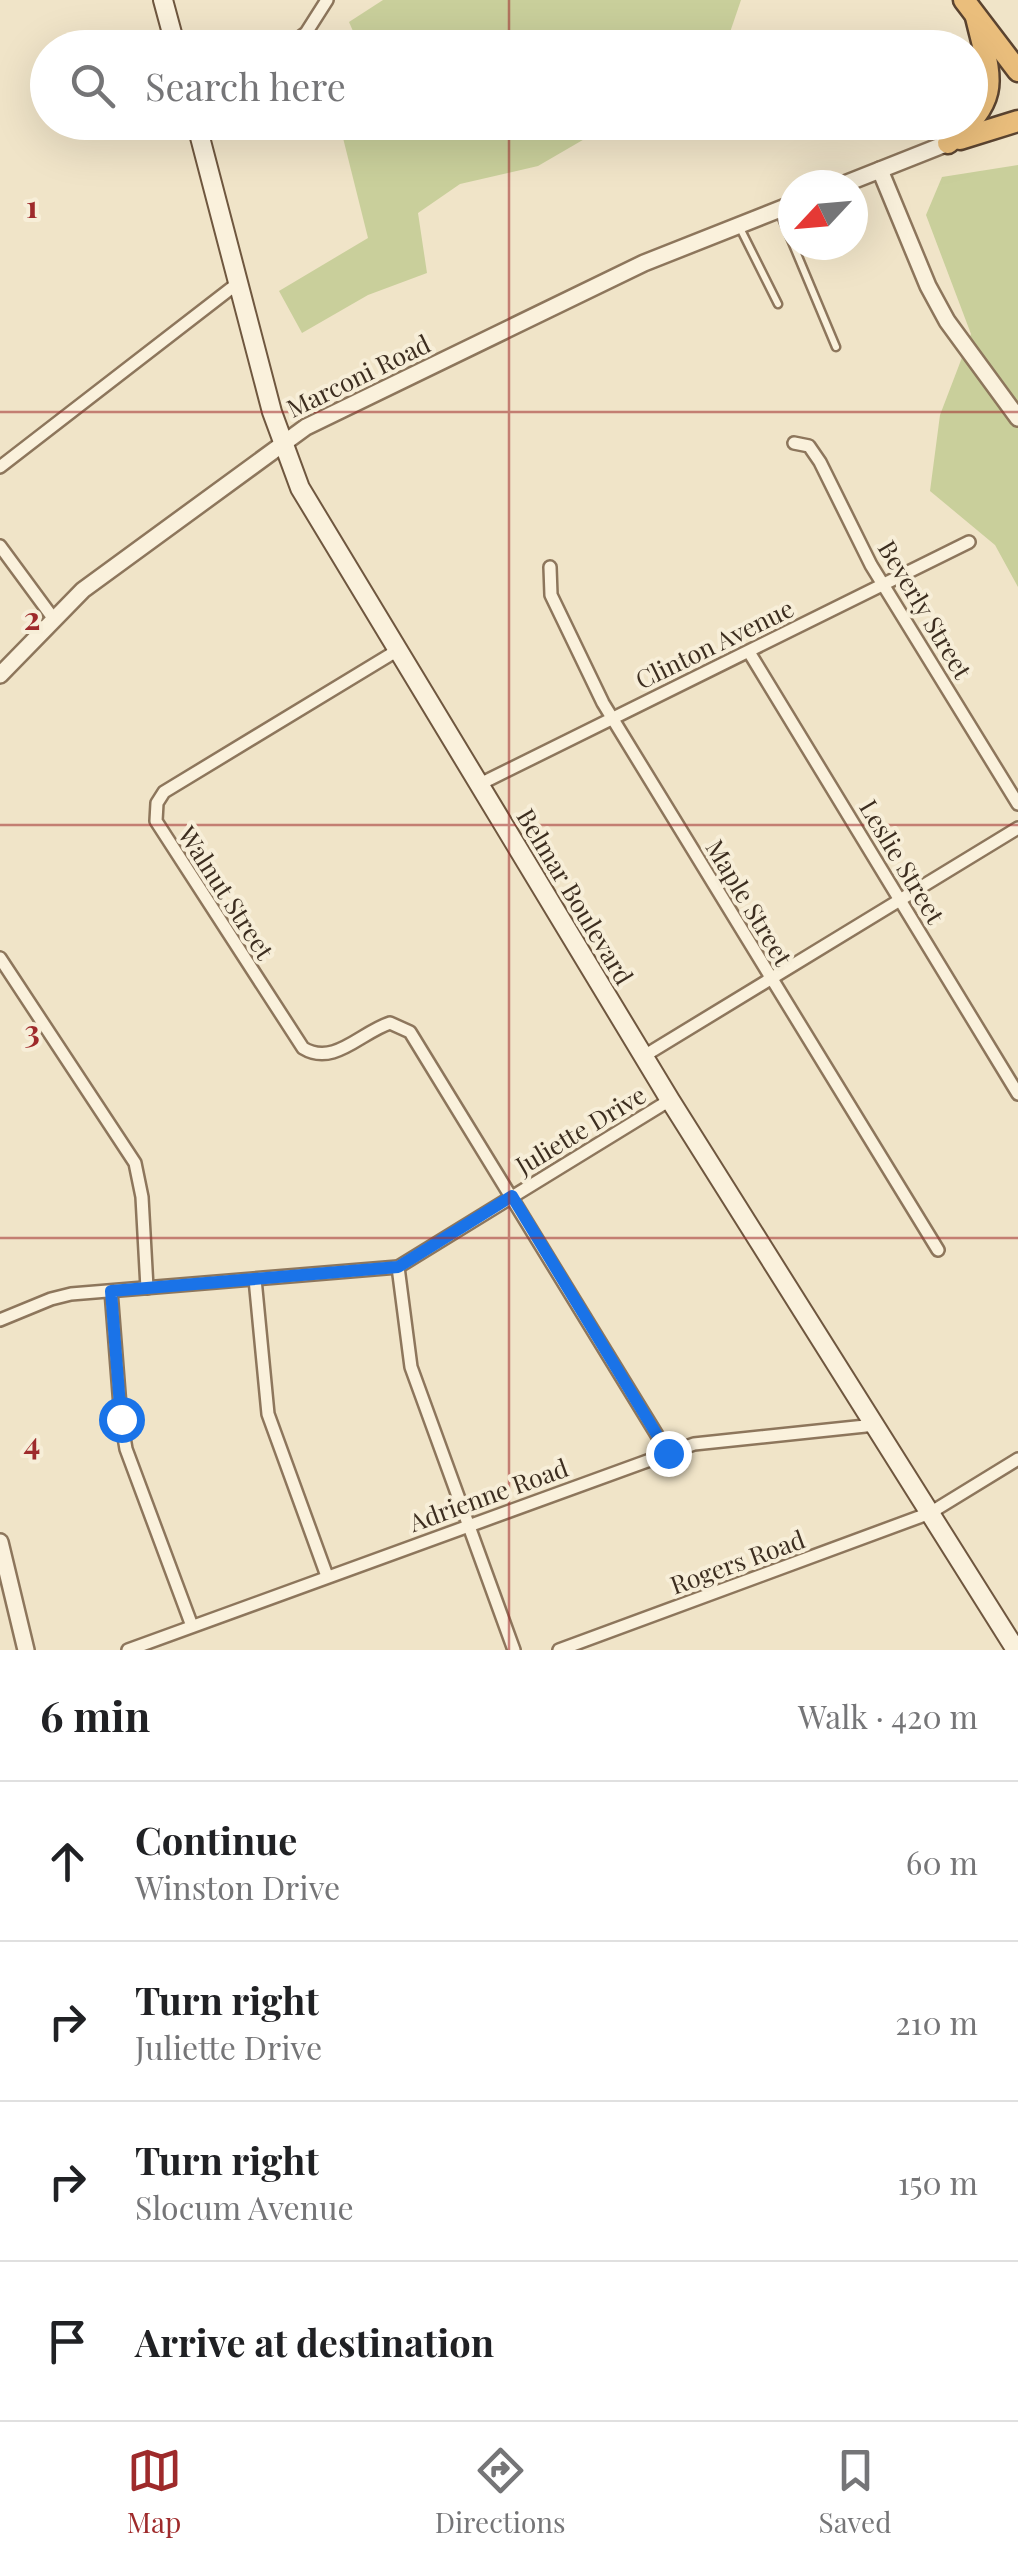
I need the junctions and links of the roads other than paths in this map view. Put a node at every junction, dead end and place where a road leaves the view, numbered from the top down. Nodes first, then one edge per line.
1 (163, 0) edge
2 (327, 0) edge
3 (970, 8) edge
4 (171, 30) edge
5 (308, 30) edge
6 (987, 30) edge
7 (988, 32) edge
8 (988, 69) edge
9 (1018, 71) edge
10 (988, 94) edge
11 (1018, 121) edge
12 (988, 130) edge
13 (200, 140) edge
14 (952, 140) edge
15 (958, 140) edge
16 (948, 143) junction
17 (880, 170) junction
18 (868, 175) edge
19 (778, 210) edge
20 (738, 226) junction
21 (805, 260) edge
22 (238, 283) junction
23 (778, 304) dead end
24 (836, 347) dead end
25 (1018, 418) edge
26 (282, 442) junction
27 (794, 443) dead end
28 (0, 467) edge
29 (969, 542) dead end
30 (0, 546) edge
31 (550, 567) dead end
32 (883, 585) junction
33 (52, 618) junction
34 (398, 650) junction
35 (749, 652) junction
36 (0, 675) edge
37 (612, 718) junction
38 (480, 784) junction
39 (1018, 804) edge
40 (1018, 828) edge
41 (900, 900) junction
42 (0, 958) edge
43 (771, 978) junction
44 (644, 1056) junction
45 (1018, 1094) edge
46 (670, 1100) junction
47 (512, 1196) junction
48 (938, 1250) dead end
49 (398, 1267) junction
50 (255, 1279) junction
51 (147, 1288) junction
52 (111, 1291) junction
53 (0, 1320) edge
54 (874, 1425) junction
55 (668, 1453) junction
56 (1018, 1459) edge
57 (930, 1513) junction
58 (469, 1525) junction
59 (0, 1542) edge
60 (327, 1576) junction
61 (192, 1626) junction
62 (1012, 1649) edge
63 (26, 1650) edge
64 (128, 1650) edge
65 (514, 1650) edge
66 (559, 1650) edge

1 - 4 main road
2 - 5 street
3 - 6 highway
7 - 9 highway
8 - 10 highway
11 - 12 highway
13 - 22 main road, Belmar Boulevard
14 - 16 highway
15 - 16 highway
16 - 17 street
17 - 18 street
17 - 25 street
19 - 20 street, Marconi Road
20 - 23 lane
20 - 26 street, Marconi Road
21 - 24 lane
22 - 26 main road, Belmar Boulevard
22 - 28 street
26 - 33 street, Marconi Road
26 - 34 main road, Belmar Boulevard
27 - 32 street, Beverly Street
29 - 32 street, Clinton Avenue
30 - 33 street
31 - 37 street, Maple Street
32 - 35 street, Clinton Avenue
32 - 39 street, Beverly Street
33 - 36 street, Marconi Road
34 - 38 main road, Belmar Boulevard
34 - 47 street, Walnut Street
35 - 37 street, Clinton Avenue
35 - 41 street, Leslie Street
37 - 38 street, Clinton Avenue
37 - 43 street, Maple Street
38 - 44 main road, Belmar Boulevard
40 - 41 street
41 - 43 street
41 - 45 street, Leslie Street
42 - 51 street
43 - 44 street
43 - 48 street, Maple Street
44 - 46 main road, Belmar Boulevard
46 - 47 street, Juliette Drive
46 - 54 main road, Belmar Boulevard
47 - 49 street, Juliette Drive
47 - 55 street
49 - 50 street, Juliette Drive
49 - 58 street
50 - 51 street, Juliette Drive
50 - 60 street
51 - 52 street, Juliette Drive
52 - 53 street, Juliette Drive
52 - 61 street
54 - 55 street, Adrienne Road
54 - 57 main road, Belmar Boulevard
55 - 58 street, Adrienne Road
56 - 57 street, Rogers Road
57 - 62 main road, Belmar Boulevard
57 - 66 street, Rogers Road
58 - 60 street, Adrienne Road
58 - 65 street
59 - 63 street
60 - 61 street, Adrienne Road
61 - 64 street, Adrienne Road

